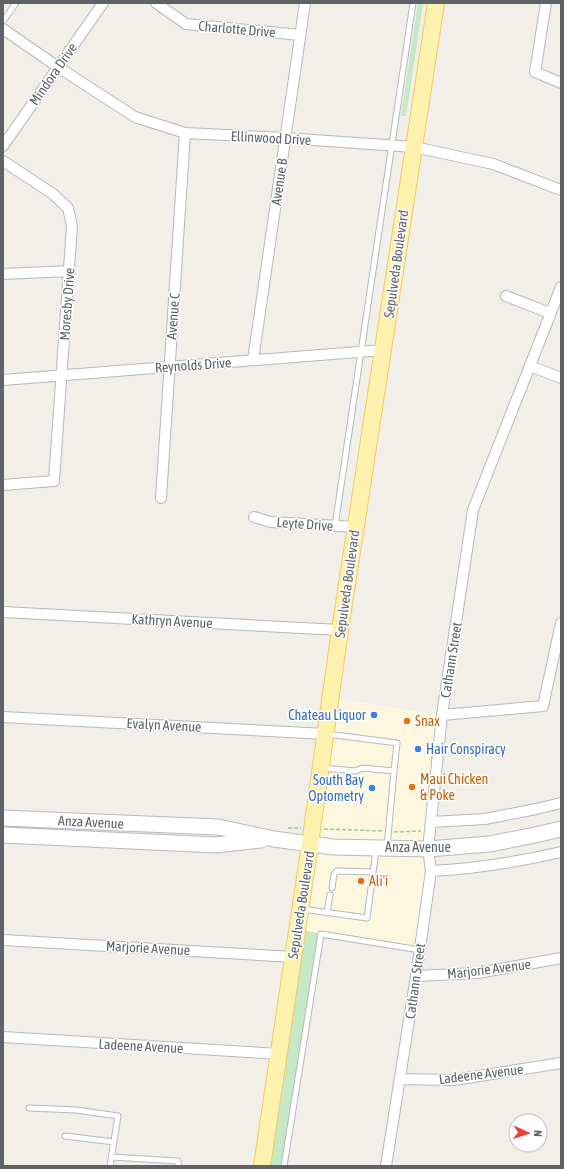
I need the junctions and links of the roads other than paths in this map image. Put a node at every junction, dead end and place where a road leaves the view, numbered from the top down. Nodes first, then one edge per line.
1 (16, 3) edge
2 (102, 3) edge
3 (156, 3) edge
4 (304, 3) edge
5 (413, 3) edge
6 (436, 3) edge
7 (546, 3) edge
8 (3, 21) edge
9 (3, 29) edge
10 (300, 34) junction
11 (58, 67) junction
12 (561, 83) edge
13 (185, 133) junction
14 (285, 138) junction
15 (3, 146) edge
16 (391, 146) junction
17 (414, 147) junction
18 (3, 161) edge
19 (561, 190) edge
20 (70, 272) junction
21 (3, 274) edge
22 (561, 286) edge
23 (506, 296) dead end
24 (550, 313) junction
25 (383, 350) junction
26 (361, 352) junction
27 (254, 360) junction
28 (530, 366) junction
29 (169, 367) junction
30 (62, 375) junction
31 (561, 378) edge
32 (3, 380) edge
33 (3, 485) edge
34 (161, 498) dead end
35 (254, 517) dead end
36 (335, 526) junction
37 (356, 527) junction
38 (3, 612) edge
39 (561, 623) edge
40 (340, 630) junction
41 (442, 715) junction
42 (3, 717) edge
43 (326, 734) junction
44 (321, 768) junction
45 (394, 771) junction
46 (561, 803) edge
47 (3, 818) edge
48 (431, 822) junction
49 (561, 829) edge
50 (3, 835) edge
51 (274, 839) junction
52 (310, 844) junction
53 (382, 848) junction
54 (428, 849) junction
55 (561, 852) edge
56 (431, 871) junction
57 (373, 872) junction
58 (332, 888) dead end
59 (330, 894) dead end
60 (300, 909) junction
61 (327, 913) junction
62 (3, 940) edge
63 (420, 950) junction
64 (293, 957) junction
65 (561, 958) edge
66 (416, 976) junction
67 (3, 1037) edge
68 (279, 1054) junction
69 (561, 1063) edge
70 (400, 1079) junction
71 (29, 1108) dead end
72 (65, 1136) dead end
73 (114, 1142) junction
74 (112, 1157) junction
75 (110, 1166) edge
76 (179, 1166) edge
77 (262, 1166) edge
78 (284, 1166) edge
79 (386, 1166) edge

1 - 8 lane
2 - 11 street, Mindora Drive
3 - 10 street, Charlotte Drive
4 - 10 street, Avenue B
5 - 16 lane
6 - 17 main road, Sepulveda Boulevard
7 - 12 street
9 - 11 street, Ellinwood Drive
10 - 14 street, Avenue B
11 - 13 street, Ellinwood Drive
11 - 15 street, Mindora Drive
13 - 14 street, Ellinwood Drive
13 - 29 street, Avenue C
14 - 16 street, Ellinwood Drive
14 - 27 street, Avenue B
16 - 17 street, Ellinwood Drive
16 - 26 lane
17 - 19 street, Ellinwood Drive
17 - 25 main road, Sepulveda Boulevard
18 - 20 street, Moresby Drive
20 - 21 street
20 - 30 street, Moresby Drive
22 - 24 street, Cathann Street
23 - 24 street
24 - 28 street, Cathann Street
25 - 26 street, Reynolds Drive
25 - 37 main road, Sepulveda Boulevard
26 - 27 street, Reynolds Drive
26 - 36 lane
27 - 29 street, Reynolds Drive
28 - 31 street
28 - 41 street, Cathann Street
29 - 30 street, Reynolds Drive
29 - 34 street, Avenue C
30 - 32 street, Reynolds Drive
30 - 33 street, Moresby Drive
35 - 36 street, Leyte Drive
36 - 37 street, Leyte Drive
37 - 40 main road, Sepulveda Boulevard
38 - 40 street, Kathryn Avenue
39 - 41 street
40 - 43 main road, Sepulveda Boulevard
41 - 48 street, Cathann Street
42 - 43 street, Evalyn Avenue
43 - 44 main road, Sepulveda Boulevard
43 - 45 lane
44 - 45 lane
44 - 52 main road, Sepulveda Boulevard
45 - 53 lane
46 - 48 street, Anza Avenue
47 - 51 main road, Anza Avenue
48 - 54 street, Cathann Street
49 - 54 main road, Anza Avenue
50 - 51 main road, Anza Avenue
51 - 52 main road, Anza Avenue
52 - 53 main road, Anza Avenue
52 - 60 main road, Sepulveda Boulevard
53 - 54 main road, Anza Avenue
53 - 57 lane
54 - 56 street, Cathann Street
55 - 56 street, Anza Avenue
56 - 63 street, Cathann Street
57 - 58 lane
57 - 61 lane
59 - 61 lane
60 - 61 lane
60 - 64 main road, Sepulveda Boulevard
62 - 64 street, Marjorie Avenue
63 - 66 street, Cathann Street
63 - 78 lane
64 - 68 main road, Sepulveda Boulevard
65 - 66 street, Marjorie Avenue
66 - 70 street, Cathann Street
67 - 68 street, Ladeene Avenue
68 - 77 main road, Sepulveda Boulevard
69 - 70 street, Ladeene Avenue
70 - 79 street, Cathann Street
71 - 73 lane
72 - 73 lane
73 - 74 lane
74 - 75 lane
74 - 76 lane

